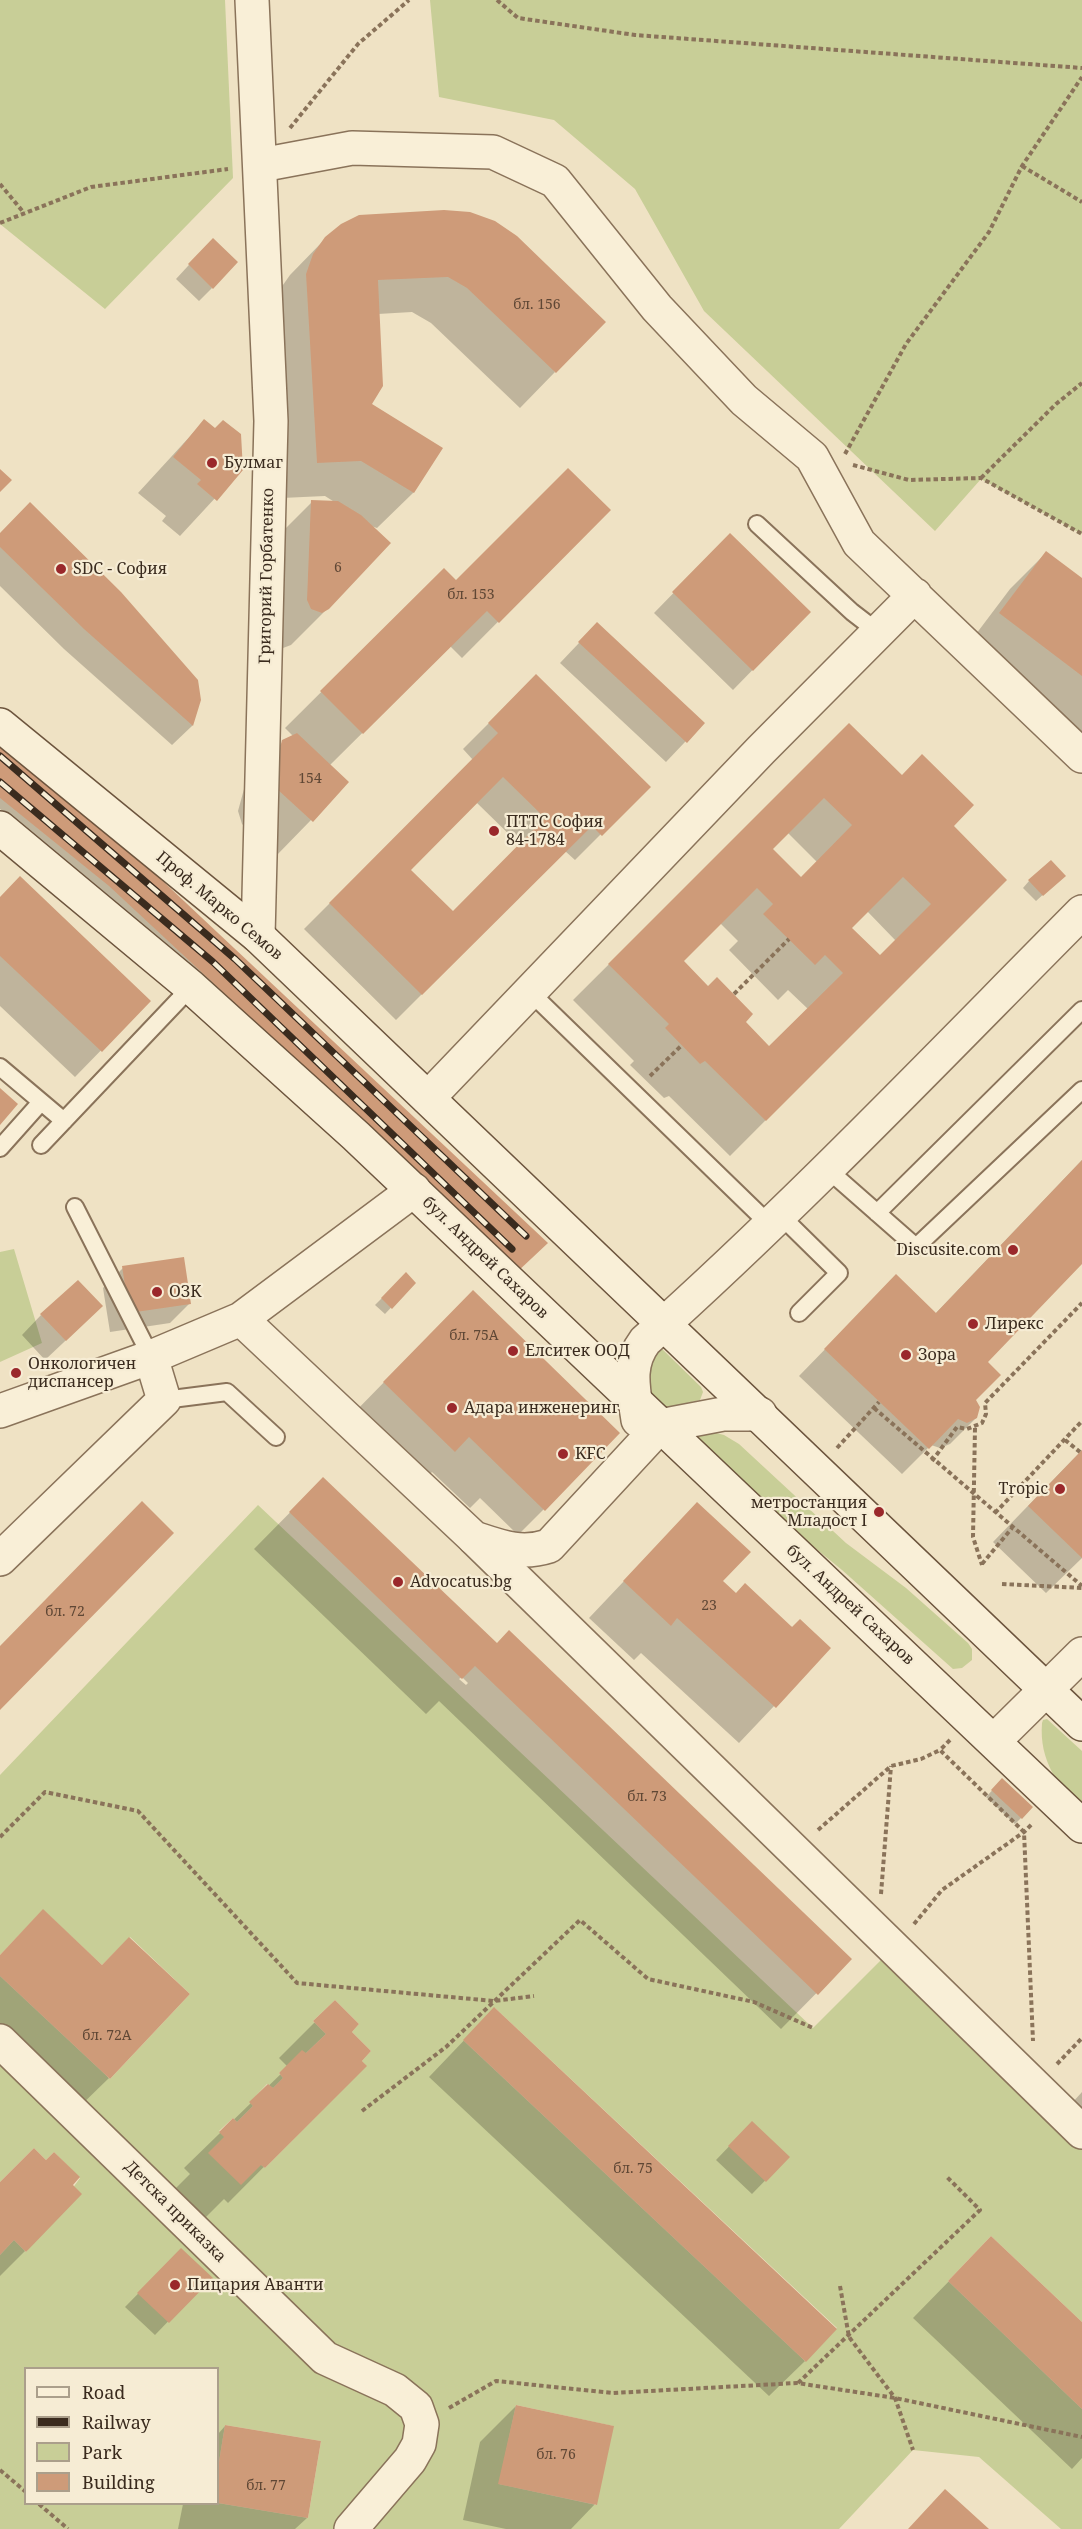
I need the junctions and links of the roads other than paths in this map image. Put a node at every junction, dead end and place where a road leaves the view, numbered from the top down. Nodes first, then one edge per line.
1 (252, 0) edge
2 (261, 165) junction
3 (757, 524) dead end
4 (915, 595) junction
5 (878, 632) junction
6 (0, 725) edge
7 (1082, 756) edge
8 (0, 828) edge
9 (1082, 912) edge
10 (258, 936) junction
11 (191, 987) junction
12 (530, 992) junction
13 (1082, 1010) edge
14 (0, 1067) edge
15 (1082, 1090) edge
16 (428, 1098) junction
17 (41, 1102) junction
18 (64, 1121) junction
19 (41, 1145) dead end
20 (0, 1148) edge
21 (826, 1168) junction
22 (414, 1190) junction
23 (75, 1207) dead end
24 (877, 1213) junction
25 (775, 1220) junction
26 (799, 1313) dead end
27 (241, 1319) junction
28 (664, 1324) junction
29 (151, 1357) junction
30 (164, 1400) junction
31 (636, 1402) junction
32 (0, 1411) edge
33 (760, 1414) junction
34 (651, 1436) junction
35 (276, 1437) dead end
36 (474, 1538) junction
37 (0, 1559) edge
38 (1082, 1654) edge
39 (1046, 1690) junction
40 (1082, 1724) edge
41 (994, 1740) junction
42 (1082, 1826) edge
43 (0, 2041) edge
44 (1082, 2132) edge
45 (351, 2529) edge

1 - 2 street, Григорий Горбатенко
2 - 4 street
2 - 10 street, Григорий Горбатенко
3 - 5 lane
4 - 5 street
4 - 7 street
5 - 12 street
6 - 10 street, Проф. Марко Семов
8 - 11 street
9 - 21 street
10 - 16 street, Проф. Марко Семов
11 - 18 lane
11 - 22 street
12 - 16 street
12 - 25 lane
13 - 24 lane
14 - 17 lane
15 - 24 lane
16 - 28 street
17 - 18 lane
17 - 20 lane
18 - 19 lane
21 - 24 lane
21 - 25 street
22 - 27 street, бул. Андрей Сахаров
22 - 31 street, бул. Андрей Сахаров
23 - 29 lane
25 - 26 lane
25 - 28 street
27 - 29 street, бул. Андрей Сахаров
27 - 36 street
28 - 31 street
28 - 33 street
29 - 30 street
29 - 32 street, бул. Андрей Сахаров
30 - 35 lane
30 - 37 street
31 - 34 street, бул. Андрей Сахаров
33 - 34 street
33 - 39 street
34 - 36 street
34 - 41 street, бул. Андрей Сахаров
36 - 44 street
38 - 39 street
39 - 40 street
39 - 41 street
41 - 42 street, бул. Андрей Сахаров
43 - 45 street, Детска приказка

